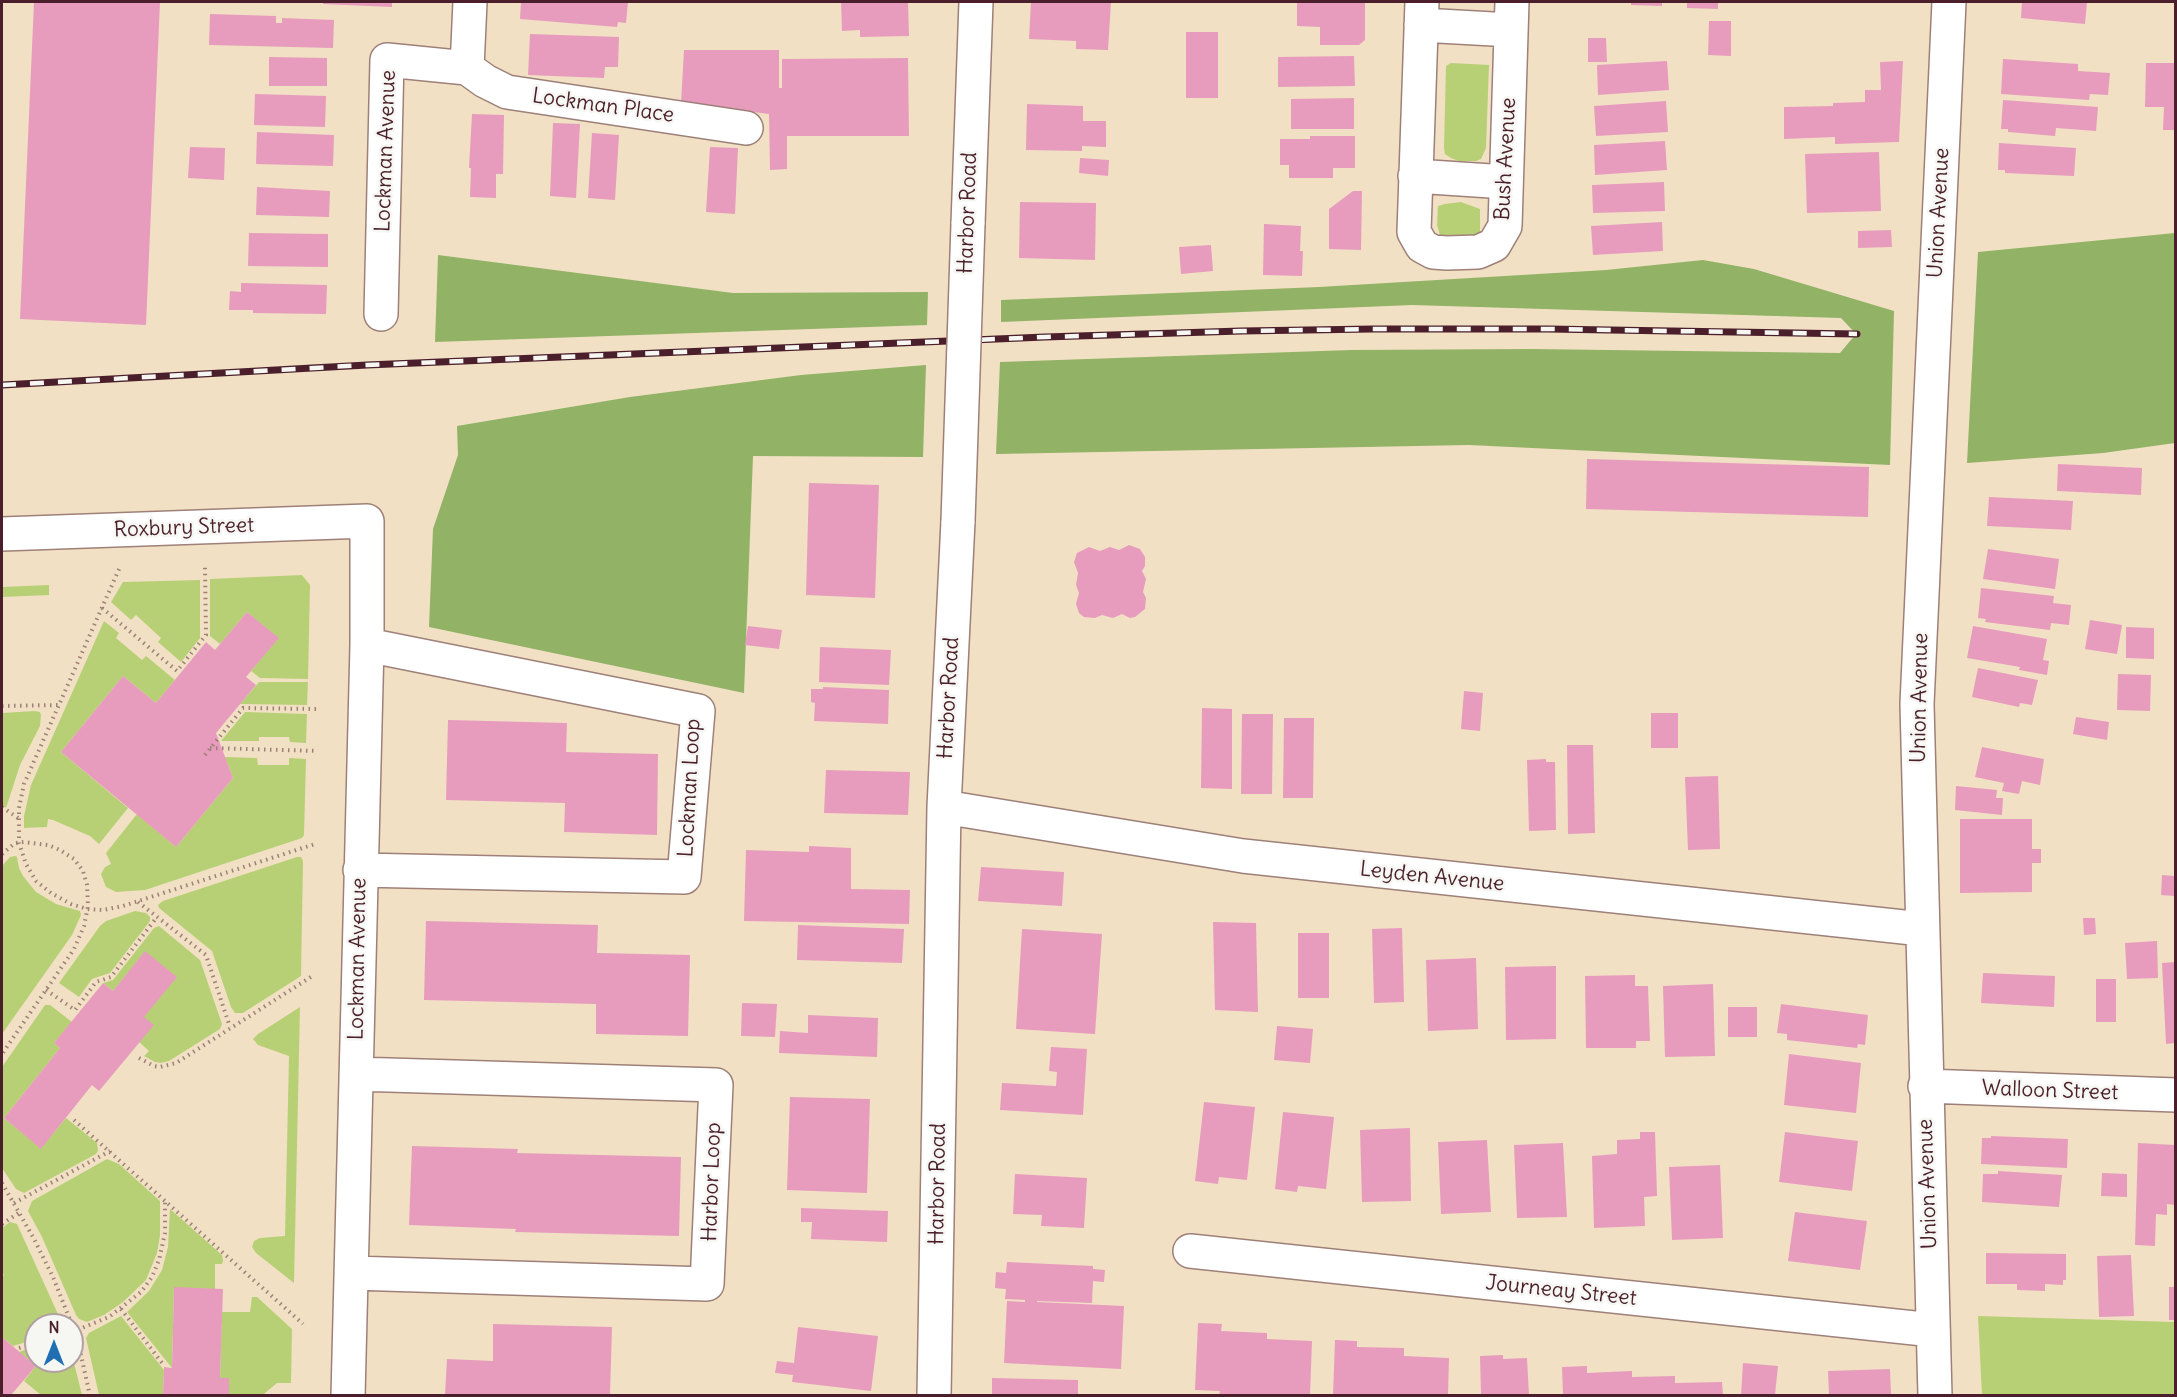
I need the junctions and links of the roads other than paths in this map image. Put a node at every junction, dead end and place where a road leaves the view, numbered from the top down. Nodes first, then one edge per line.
1 (470, 2) edge
2 (975, 2) edge
3 (1949, 2) edge
4 (1421, 13) edge
5 (1511, 16) edge
6 (467, 68) junction
7 (746, 128) dead end
8 (1415, 176) junction
9 (1506, 182) junction
10 (381, 314) dead end
11 (368, 522) joint
12 (2, 534) edge
13 (367, 645) junction
14 (944, 807) junction
15 (360, 870) junction
16 (1922, 929) junction
17 (356, 1074) junction
18 (1926, 1086) junction
19 (2175, 1095) edge
20 (1190, 1251) dead end
21 (352, 1273) junction
22 (1933, 1330) junction
23 (348, 1395) edge
24 (934, 1395) edge
25 (1935, 1395) edge

1 - 6 street
2 - 14 street, Harbor Road, bridge
3 - 16 street, Union Avenue
4 - 5 street
4 - 8 street, Bush Avenue
5 - 9 street, Bush Avenue
6 - 7 street, Lockman Place
6 - 10 street, Lockman Avenue
8 - 9 street
8 - 9 street, Bush Avenue
11 - 12 street, Roxbury Street
11 - 13 street, Lockman Avenue
13 - 15 street, Lockman Avenue
13 - 15 street, Lockman Loop
14 - 16 street, Leyden Avenue
14 - 24 street, Harbor Road
15 - 17 street, Lockman Avenue
16 - 18 street, Union Avenue
17 - 21 street, Lockman Avenue
17 - 21 street, Harbor Loop
18 - 19 street, Walloon Street
18 - 22 street, Union Avenue
20 - 22 street, Journeay Street
21 - 23 street, Lockman Avenue
22 - 25 street, Union Avenue

